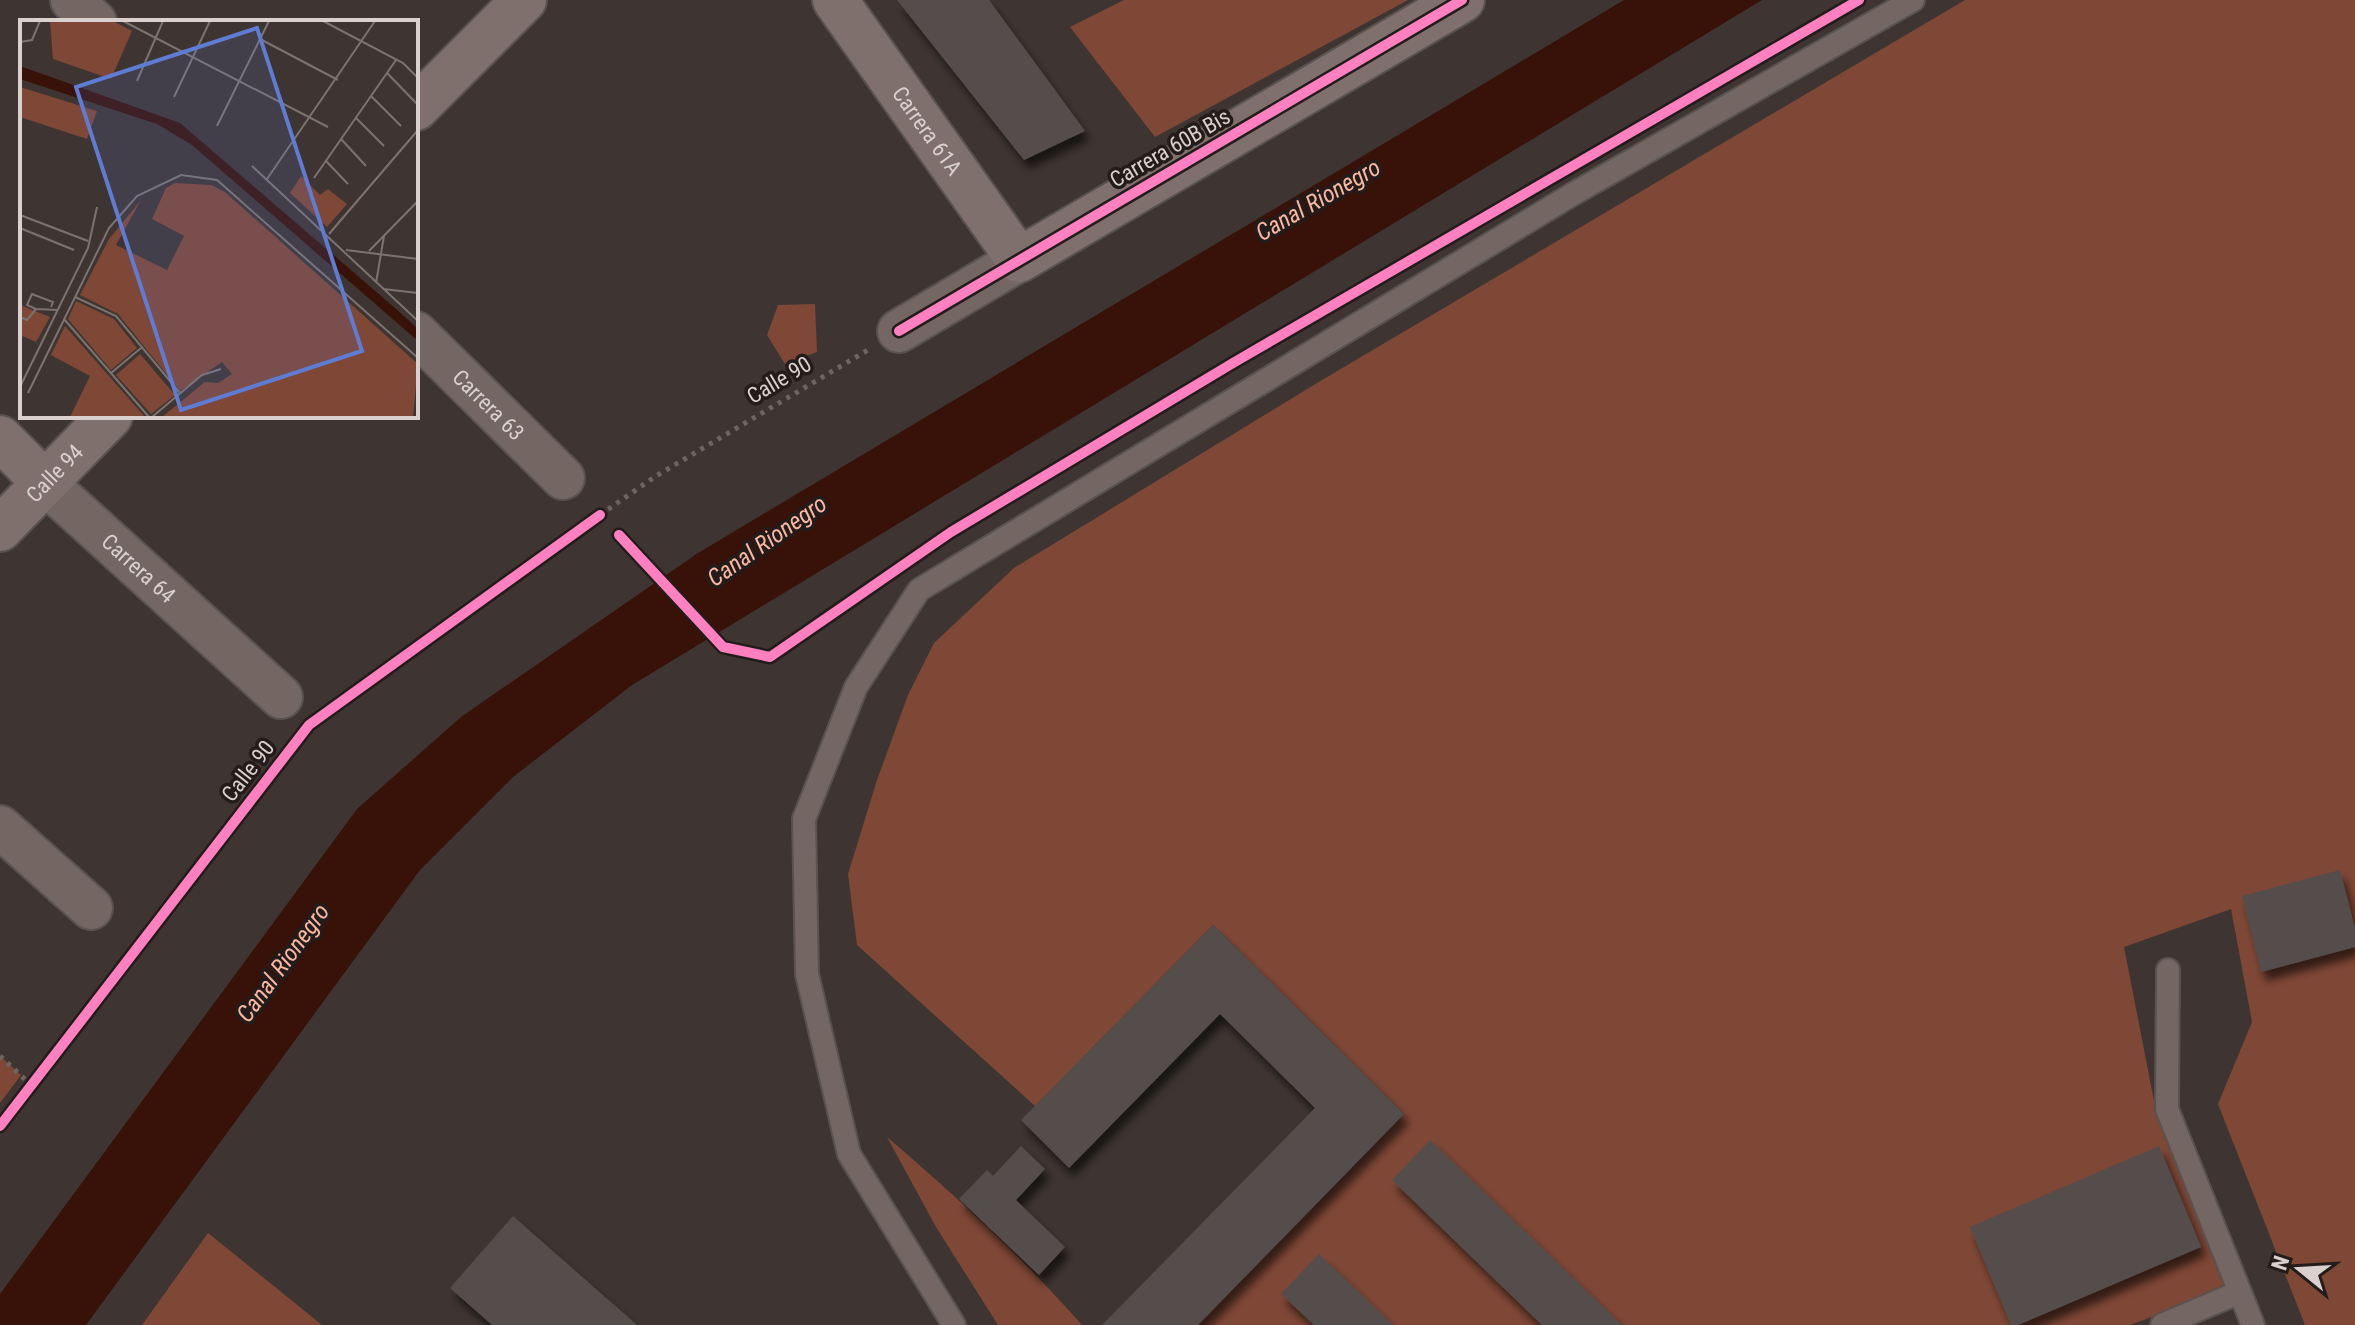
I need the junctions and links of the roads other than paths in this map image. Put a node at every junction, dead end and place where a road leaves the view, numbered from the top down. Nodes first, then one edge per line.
1 (524, 0) edge
2 (835, 0) edge
3 (1462, 0) edge
4 (1913, 0) edge
5 (418, 106) edge
6 (1019, 260) junction
7 (899, 331) road end
8 (418, 335) edge
9 (108, 418) edge
10 (0, 438) edge
11 (563, 478) dead end
12 (44, 482) junction
13 (0, 529) edge
14 (281, 697) dead end
15 (0, 827) edge
16 (91, 908) dead end
17 (2168, 970) dead end
18 (2240, 1292) junction
19 (954, 1325) edge
20 (2162, 1325) edge
21 (2253, 1325) edge

1 - 5 street
2 - 6 street, Carrera 61A
3 - 6 street, Carrera 60B Bis
4 - 19 lane
6 - 7 street, Carrera 60B Bis
8 - 11 street, Carrera 63
9 - 12 street, Calle 94
10 - 12 street, Carrera 64
12 - 13 street, Calle 94
12 - 14 street, Carrera 64
15 - 16 street
17 - 18 lane
18 - 20 lane
18 - 21 lane

